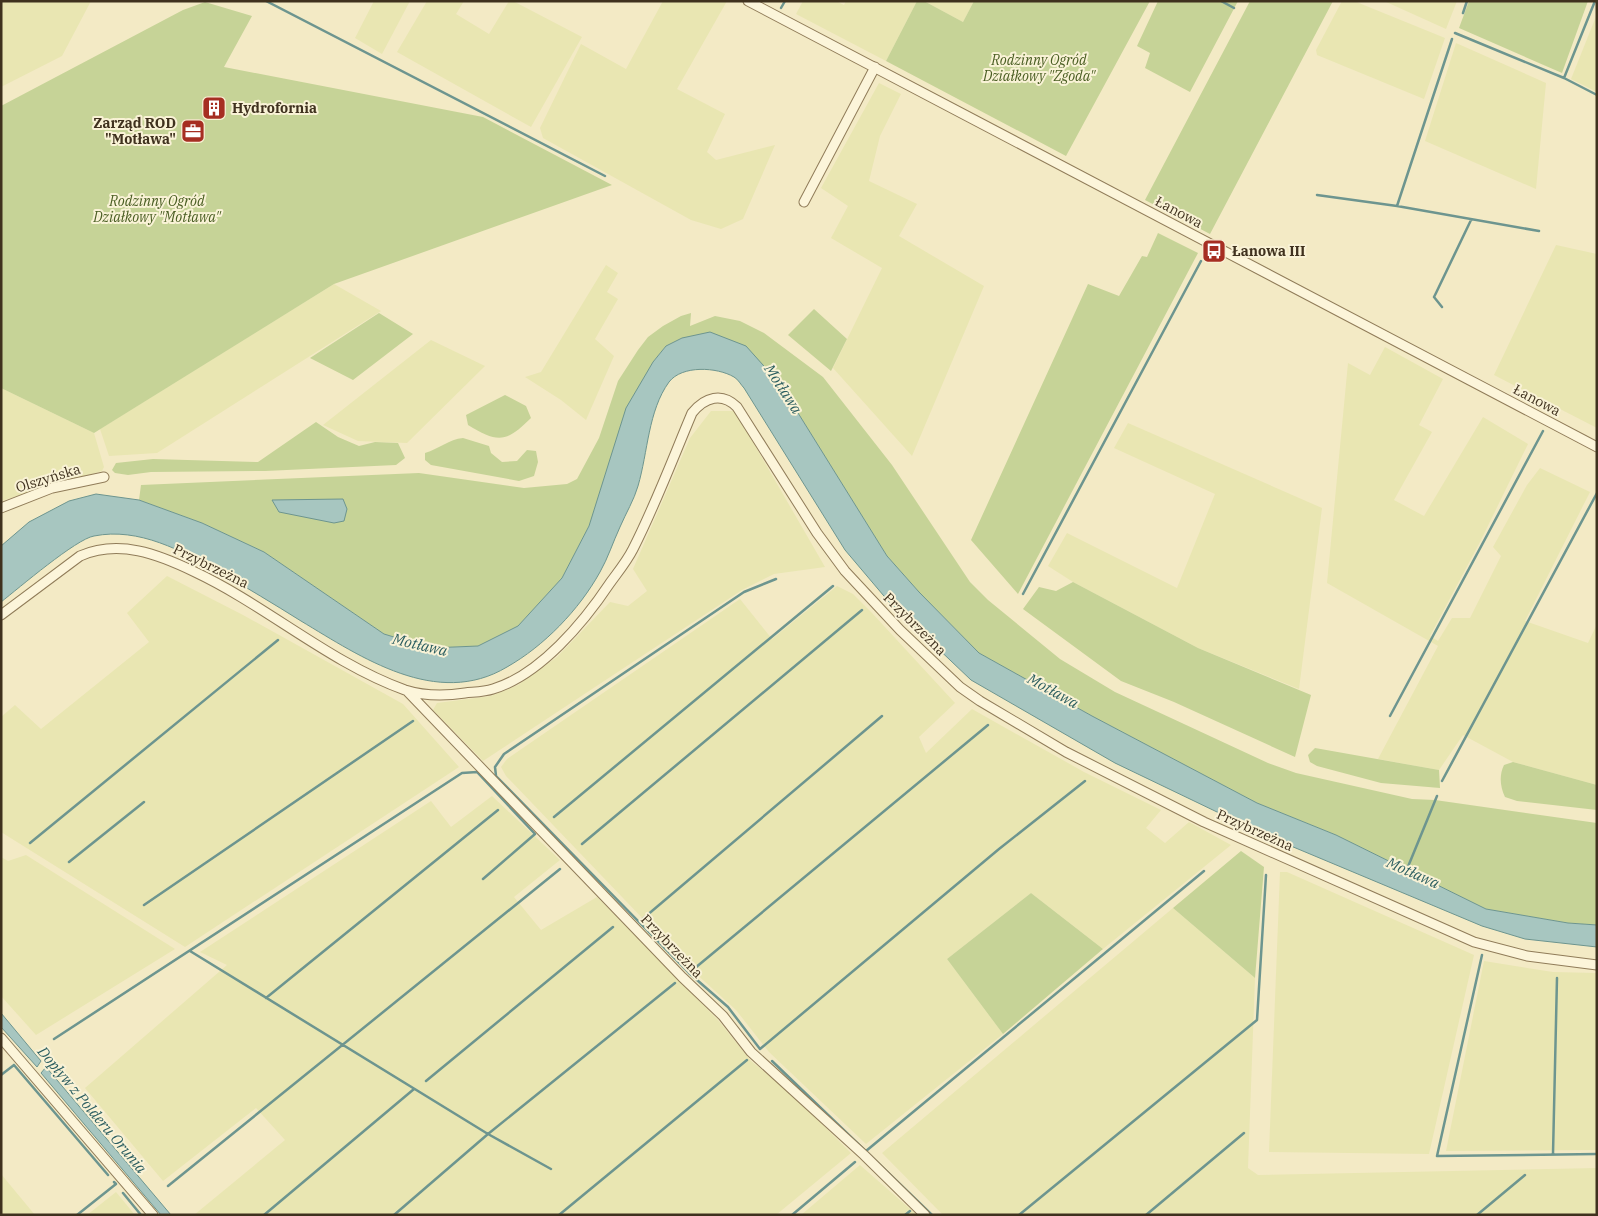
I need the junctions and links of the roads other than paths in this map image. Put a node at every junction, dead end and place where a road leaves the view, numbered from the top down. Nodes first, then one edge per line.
1 (748, 1) edge
2 (876, 67) junction
3 (804, 202) dead end
4 (1597, 447) edge
5 (104, 477) dead end
6 (1, 508) edge
7 (1, 615) edge
8 (406, 690) junction
9 (1597, 965) edge
10 (1, 1038) edge
11 (153, 1215) edge
12 (925, 1215) edge

1 - 2 street, Łanowa
2 - 3 street
2 - 4 street, Łanowa
5 - 6 street, Olszyńska
7 - 8 street, Przybrzeżna
8 - 9 street, Przybrzeżna
8 - 12 street, Przybrzeżna
10 - 11 street

